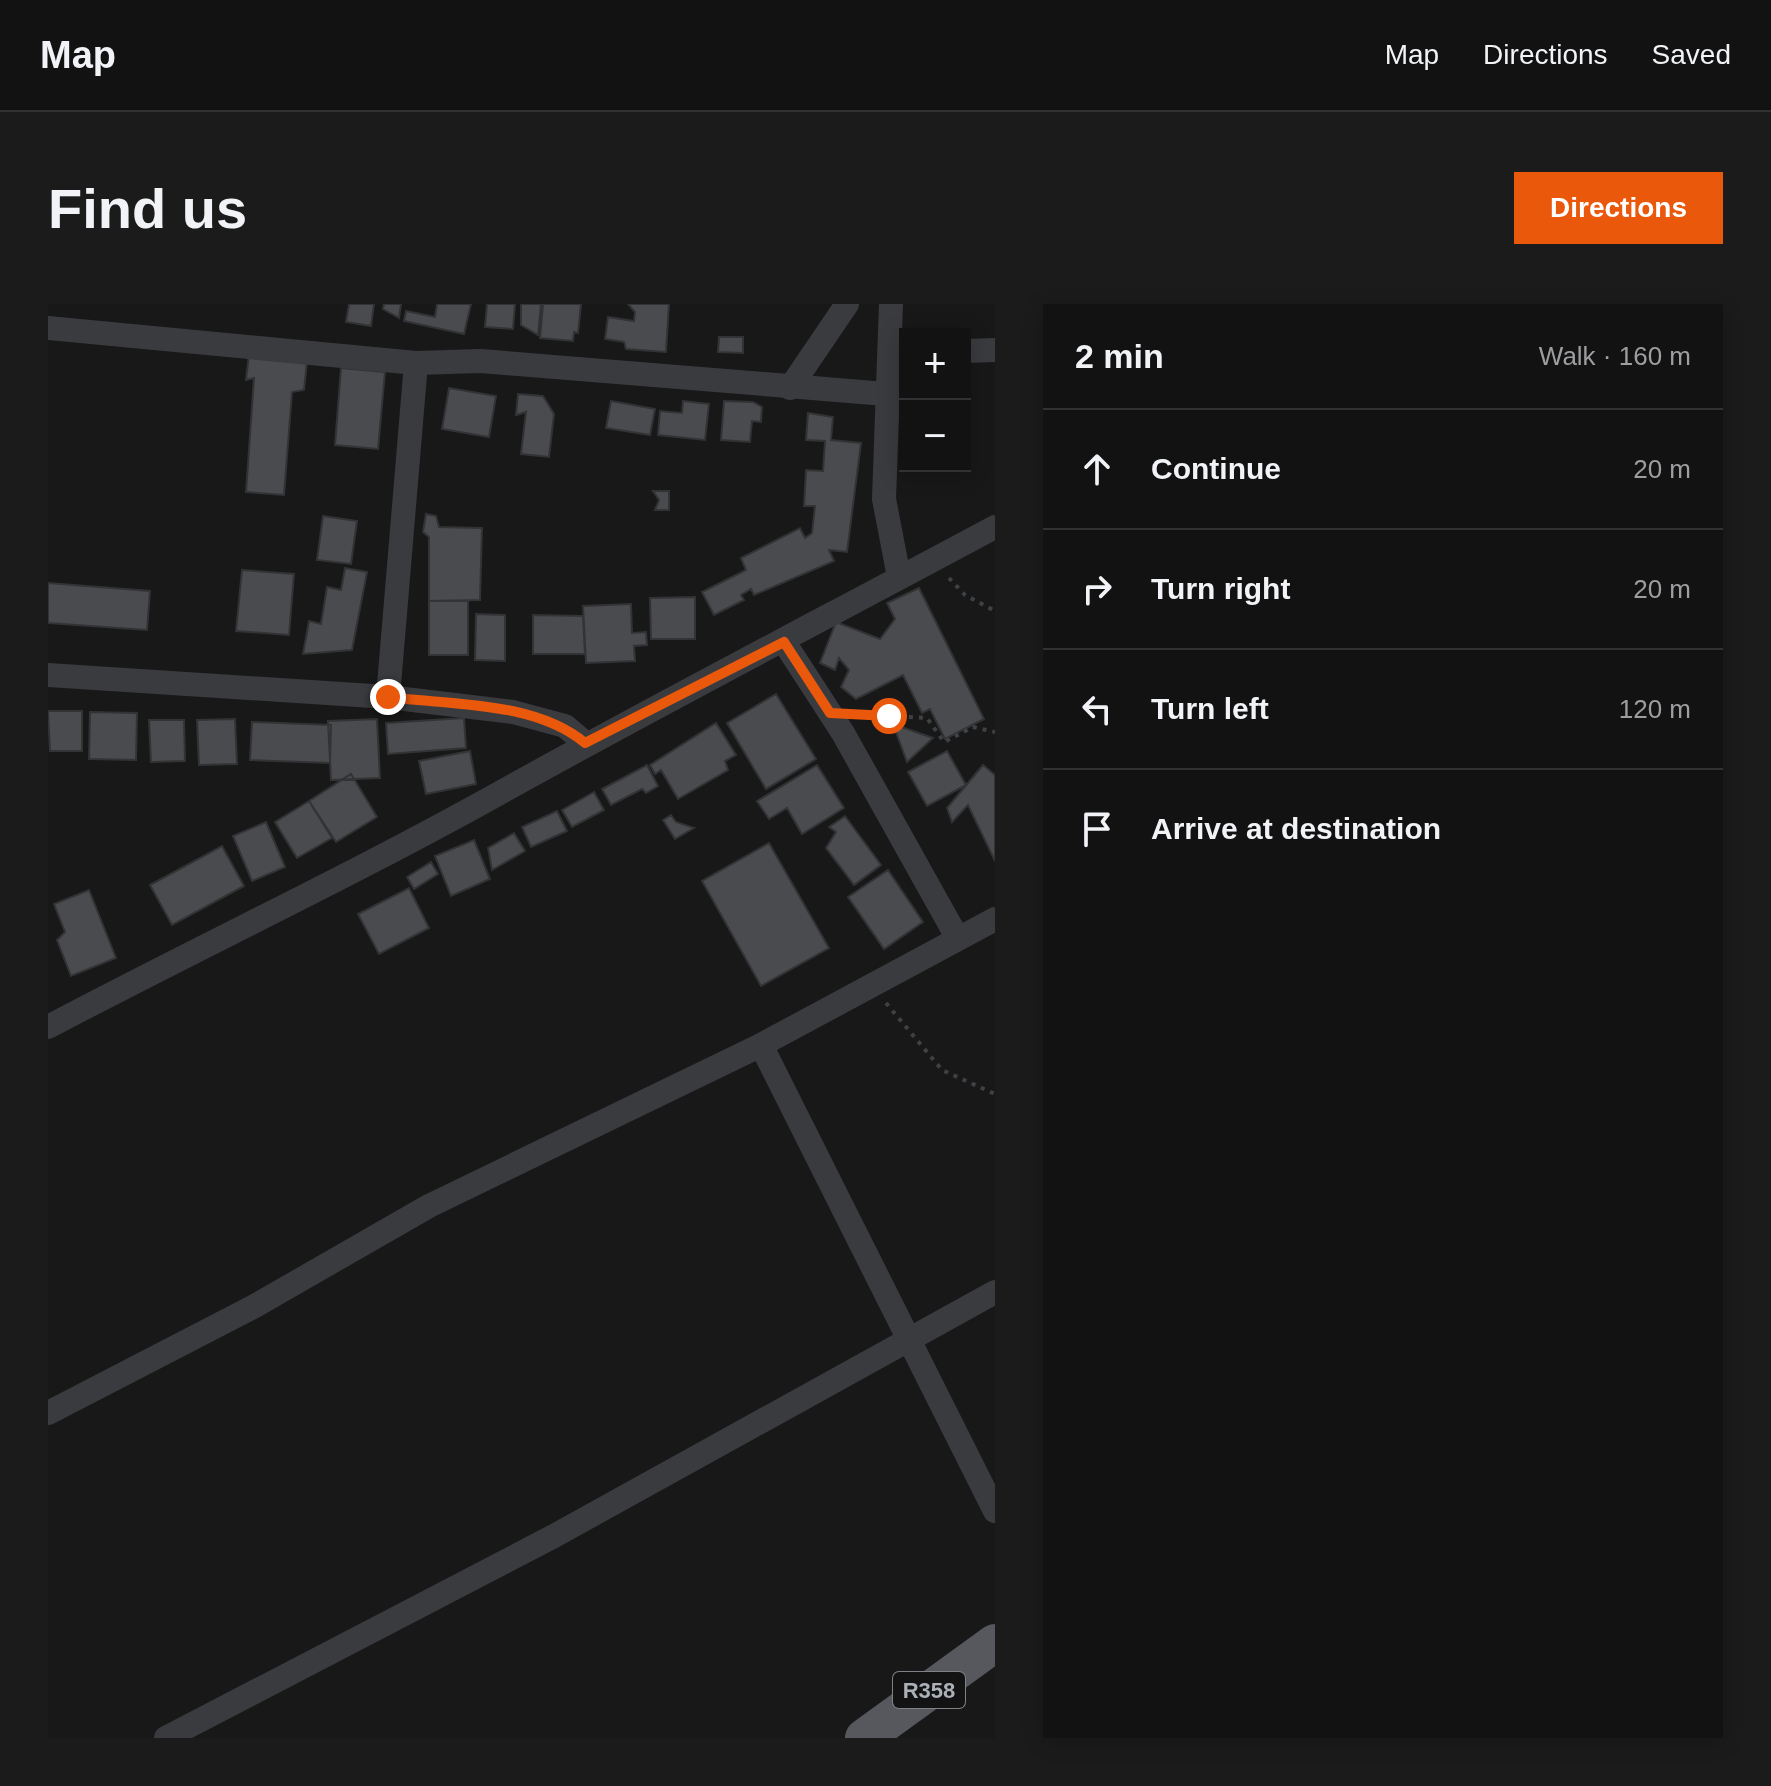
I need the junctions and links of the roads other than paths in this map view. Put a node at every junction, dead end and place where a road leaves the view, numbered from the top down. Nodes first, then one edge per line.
1 (847, 304) edge
2 (891, 304) edge
3 (48, 328) edge
4 (897, 339) edge
5 (995, 350) edge
6 (971, 351) edge
7 (416, 363) junction
8 (790, 388) junction
9 (886, 394) junction
10 (995, 527) edge
11 (899, 577) junction
12 (784, 642) junction
13 (48, 675) edge
14 (388, 697) junction
15 (585, 743) junction
16 (995, 919) edge
17 (958, 939) junction
18 (48, 1027) edge
19 (761, 1045) junction
20 (995, 1292) edge
21 (908, 1339) junction
22 (48, 1413) edge
23 (995, 1511) edge
24 (995, 1643) edge
25 (166, 1738) edge
26 (864, 1738) edge

1 - 8 street
2 - 4 street
3 - 7 street
4 - 9 street
5 - 6 street
7 - 8 street
7 - 14 street
8 - 9 street
9 - 11 street
10 - 11 street
11 - 12 street
12 - 15 street
12 - 17 street
13 - 14 street
14 - 15 street
15 - 18 street
16 - 17 street
17 - 19 street
19 - 21 street
19 - 22 street
20 - 21 street
21 - 23 street
21 - 25 street
24 - 26 main road, R358

